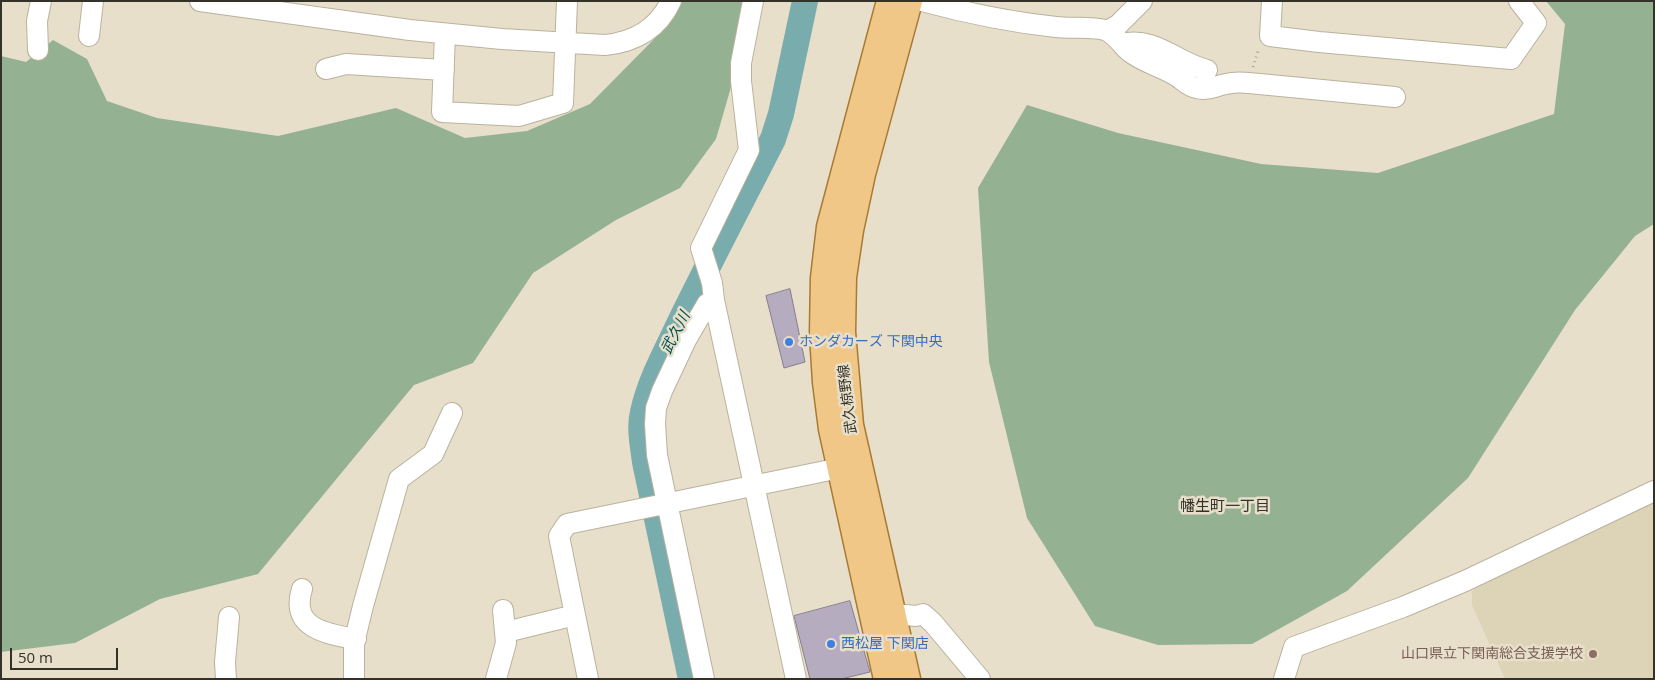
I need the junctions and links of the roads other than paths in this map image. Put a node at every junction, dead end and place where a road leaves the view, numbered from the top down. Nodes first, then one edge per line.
1 (41, 1) edge
2 (93, 1) edge
3 (200, 1) edge
4 (567, 1) edge
5 (671, 1) edge
6 (754, 1) edge
7 (890, 1) edge
8 (909, 1) edge
9 (922, 1) edge
10 (1142, 1) edge
11 (1272, 1) edge
12 (1519, 1) edge
13 (205, 2) edge
14 (317, 9) edge
15 (1107, 31) junction
16 (445, 34) junction
17 (89, 36) dead end
18 (566, 43) junction
19 (1122, 44) junction
20 (38, 50) dead end
21 (326, 68) dead end
22 (444, 70) junction
23 (1207, 70) dead end
24 (1395, 97) dead end
25 (713, 292) junction
26 (452, 413) dead end
27 (840, 468) junction
28 (754, 486) junction
29 (1654, 492) edge
30 (658, 506) junction
31 (302, 589) dead end
32 (503, 610) dead end
33 (894, 614) junction
34 (575, 615) junction
35 (229, 617) dead end
36 (506, 632) junction
37 (356, 639) junction
38 (226, 679) edge
39 (354, 679) edge
40 (496, 679) edge
41 (588, 679) edge
42 (704, 679) edge
43 (796, 679) edge
44 (887, 679) edge
45 (907, 679) edge
46 (980, 679) edge
47 (1284, 679) edge

1 - 20 street
2 - 17 street
3 - 13 street
4 - 18 street
5 - 18 street
6 - 25 street
7 - 27 main road, 武久椋野線
8 - 33 main road, 武久椋野線
9 - 15 street
10 - 15 street
11 - 12 street
13 - 14 street
14 - 16 street
15 - 19 street
16 - 18 street
16 - 22 street
18 - 22 street
19 - 23 street
19 - 24 street
21 - 22 street
25 - 28 street
25 - 30 street
26 - 37 street
27 - 28 street
27 - 44 main road, 武久椋野線
28 - 30 street
28 - 43 street
29 - 47 street
30 - 34 street
30 - 42 street
31 - 37 street
32 - 36 street
33 - 45 main road, 武久椋野線
33 - 46 street
34 - 36 street
34 - 41 street
35 - 38 street
36 - 40 street
37 - 39 street

